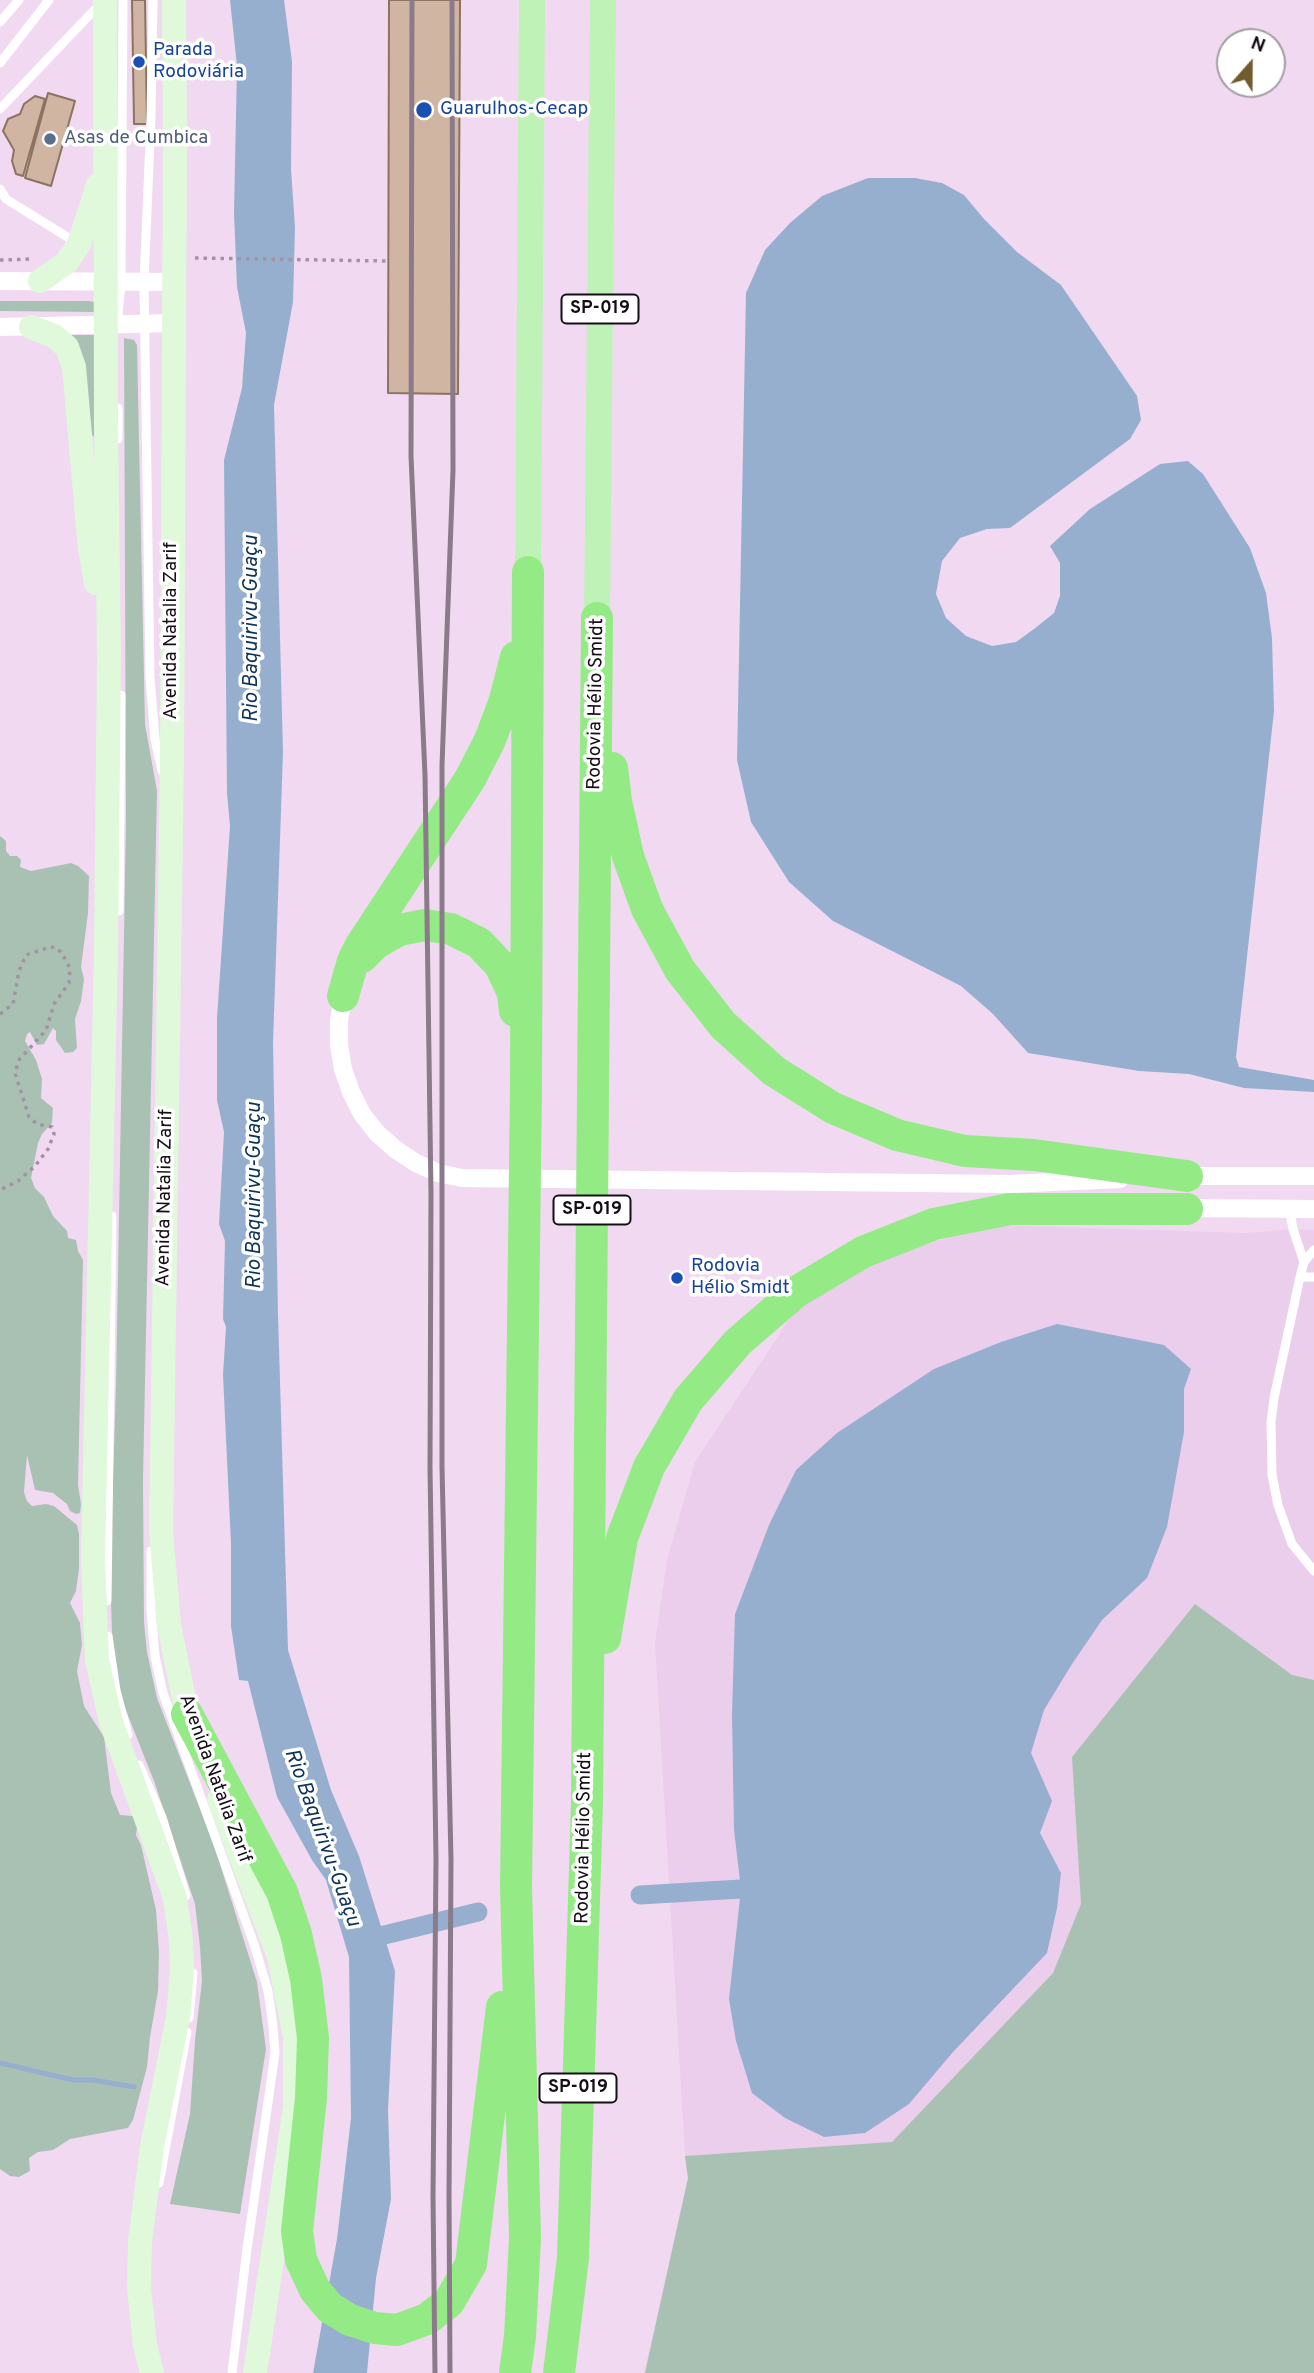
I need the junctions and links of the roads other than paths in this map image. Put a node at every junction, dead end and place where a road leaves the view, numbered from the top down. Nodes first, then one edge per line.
1 (19, 0) edge
2 (49, 0) edge
3 (104, 0) edge
4 (123, 0) edge
5 (153, 0) edge
6 (174, 0) edge
7 (532, 0) edge
8 (603, 0) edge
9 (0, 22) edge
10 (0, 63) edge
11 (0, 109) edge
12 (123, 121) junction
13 (105, 164) junction
14 (0, 189) edge
15 (79, 244) junction
16 (0, 281) edge
17 (40, 281) junction
18 (113, 282) junction
19 (144, 282) junction
20 (175, 282) junction
21 (144, 323) junction
22 (175, 323) junction
23 (0, 327) edge
24 (31, 327) junction
25 (114, 328) junction
26 (118, 396) dead end
27 (118, 451) dead end
28 (528, 572) junction
29 (597, 618) junction
30 (109, 656) junction
31 (121, 685) dead end
32 (118, 918) dead end
33 (343, 996) junction
34 (526, 1086) junction
35 (1187, 1176) junction
36 (1314, 1177) edge
37 (1010, 1184) junction
38 (155, 1208) dead end
39 (1289, 1208) junction
40 (1187, 1209) junction
41 (1314, 1209) edge
42 (113, 1212) dead end
43 (1314, 1250) edge
44 (1304, 1262) junction
45 (1300, 1277) junction
46 (1314, 1277) edge
47 (151, 1513) dead end
48 (1314, 1571) edge
49 (107, 1606) dead end
50 (108, 1632) dead end
51 (163, 1693) junction
52 (187, 1714) junction
53 (130, 1745) dead end
54 (135, 1757) dead end
55 (587, 1803) junction
56 (516, 1887) junction
57 (188, 1910) dead end
58 (191, 1933) dead end
59 (192, 1946) dead end
60 (194, 1959) dead end
61 (158, 2188) dead end
62 (150, 2253) dead end
63 (150, 2277) dead end
64 (151, 2298) dead end
65 (154, 2336) dead end
66 (152, 2373) edge
67 (232, 2373) edge
68 (255, 2373) edge
69 (515, 2373) edge
70 (559, 2373) edge

1 - 9 lane
2 - 10 lane
3 - 11 lane
3 - 13 main road
4 - 12 lane
5 - 19 lane
6 - 20 main road, Avenida Natalia Zarif
7 - 28 main road, SP-019
8 - 29 main road, Rodovia Hélio Smidt / SP-019
12 - 13 lane
12 - 18 lane
13 - 15 main road
13 - 18 main road
14 - 15 lane
15 - 17 main road
16 - 17 street
17 - 18 street
18 - 19 street
18 - 25 main road
19 - 20 street
19 - 21 lane
20 - 22 main road, Avenida Natalia Zarif
21 - 22 street
21 - 25 street
21 - 38 lane
22 - 52 main road, Avenida Natalia Zarif
23 - 24 street
24 - 25 street
24 - 30 main road
25 - 30 main road
26 - 27 lane
28 - 33 highway
28 - 34 highway, SP-019
29 - 35 highway
29 - 55 highway, Rodovia Hélio Smidt / SP-019
30 - 66 main road
31 - 32 lane
33 - 34 highway
33 - 37 street
34 - 56 highway, SP-019
35 - 36 street
35 - 37 street
37 - 40 street
39 - 40 street
39 - 41 street
39 - 44 lane
40 - 55 highway
42 - 49 lane
43 - 44 lane
44 - 45 lane
45 - 46 lane
45 - 48 lane
47 - 51 lane
50 - 53 lane
51 - 52 lane
51 - 67 lane
52 - 56 highway
52 - 68 main road, Avenida Natalia Zarif
54 - 57 lane
55 - 70 highway, Rodovia Hélio Smidt / SP-019
56 - 69 highway, SP-019
58 - 59 lane
60 - 61 lane
62 - 63 lane
64 - 65 lane

